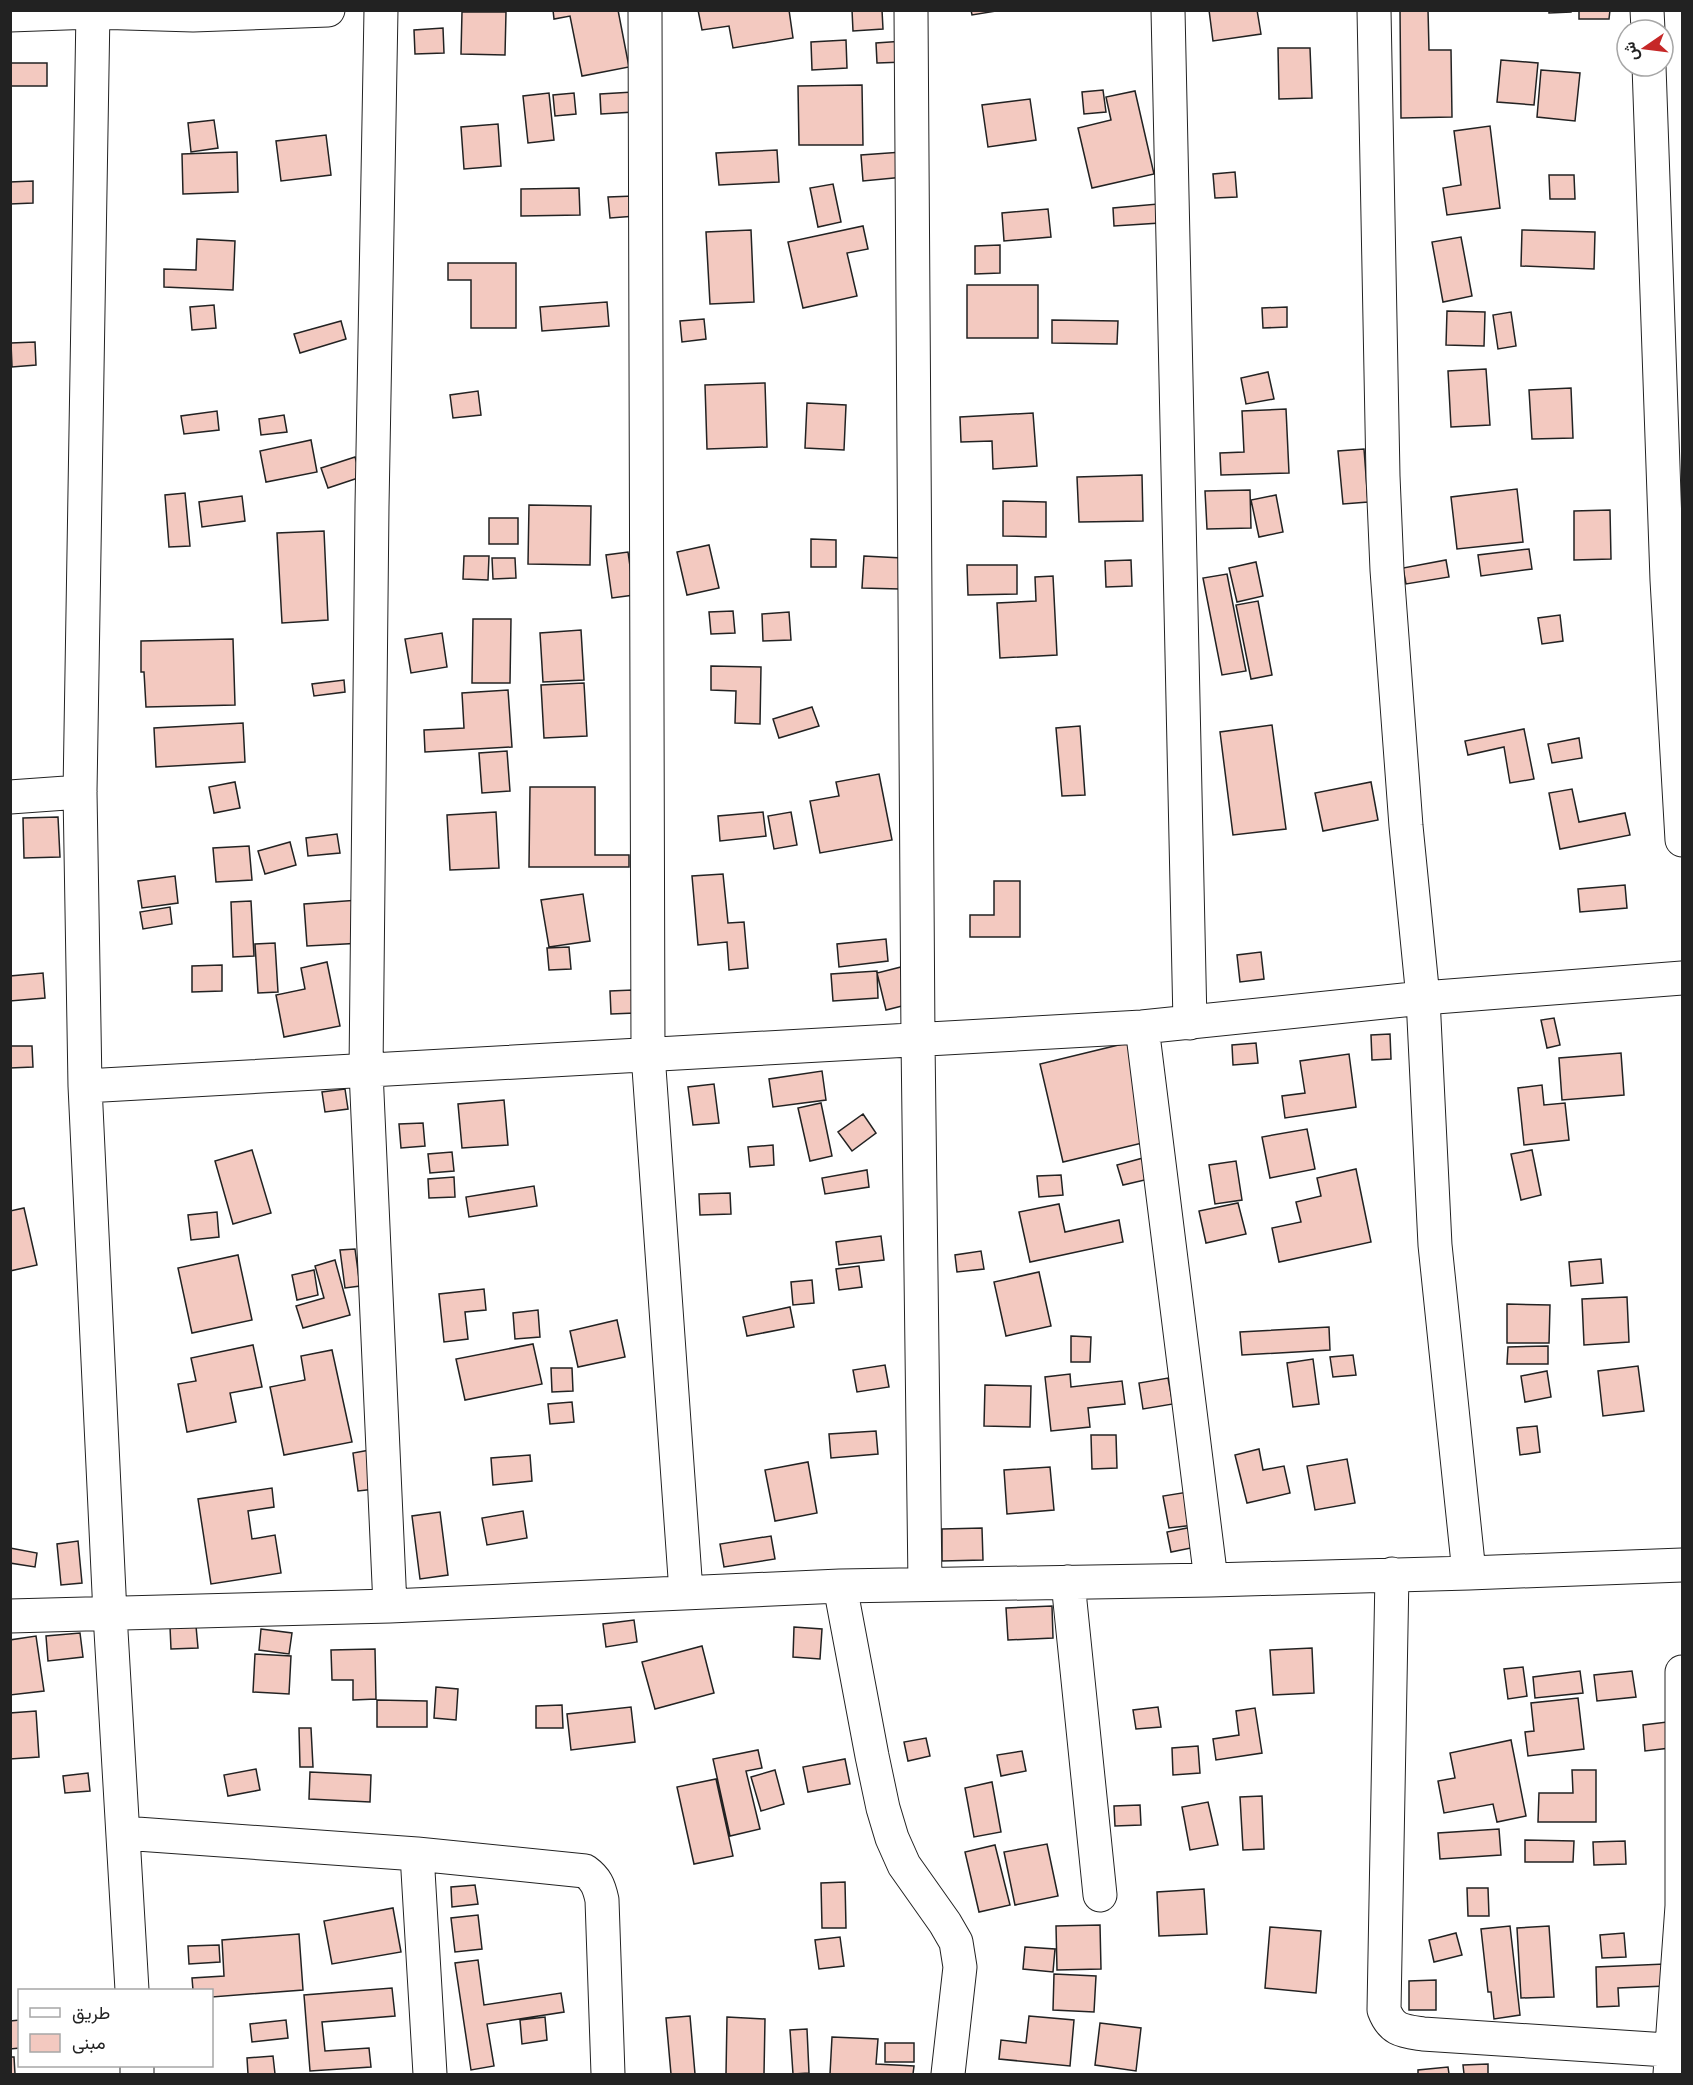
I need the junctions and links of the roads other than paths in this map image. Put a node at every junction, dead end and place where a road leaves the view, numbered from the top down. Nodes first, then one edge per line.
1 (328, 10) edge
2 (381, 10) edge
3 (645, 10) edge
4 (911, 10) edge
5 (1168, 10) edge
6 (1374, 10) edge
7 (93, 11) edge
8 (10, 15) edge
9 (1649, 78) edge
10 (80, 792) junction
11 (10, 796) edge
12 (1683, 840) edge
13 (1683, 978) edge
14 (1423, 998) junction
15 (1190, 1023) junction
16 (1142, 1027) junction
17 (918, 1041) junction
18 (648, 1054) junction
19 (366, 1071) junction
20 (86, 1086) junction
21 (1683, 1565) edge
22 (1469, 1573) junction
23 (1392, 1574) junction
24 (1211, 1580) junction
25 (1068, 1582) junction
26 (925, 1584) junction
27 (840, 1586) junction
28 (686, 1592) junction
29 (390, 1606) junction
30 (110, 1614) junction
31 (10, 1616) edge
32 (1683, 1672) edge
33 (123, 1833) junction
34 (417, 1854) junction
35 (1100, 1894) dead end
36 (132, 1989) edge
37 (1675, 2059) edge
38 (430, 2074) edge
39 (608, 2074) edge
40 (948, 2074) edge

1 - 7 street
2 - 19 street
3 - 18 street
4 - 17 street
5 - 15 street
6 - 14 street
7 - 8 street
7 - 10 street
9 - 12 street
10 - 11 street
10 - 20 street
13 - 14 street
14 - 15 street
14 - 22 street
15 - 16 street
16 - 17 street
16 - 24 street
17 - 18 street
17 - 26 street
18 - 19 street
18 - 28 street
19 - 20 street
19 - 29 street
20 - 30 street
21 - 22 street
22 - 23 street
23 - 24 street
23 - 37 street
24 - 25 street
25 - 26 street
25 - 35 street
26 - 27 street
27 - 28 street
27 - 40 street
28 - 29 street
29 - 30 street
30 - 31 street
30 - 33 street
32 - 37 street
33 - 34 street
33 - 36 street
34 - 38 street
34 - 39 street

